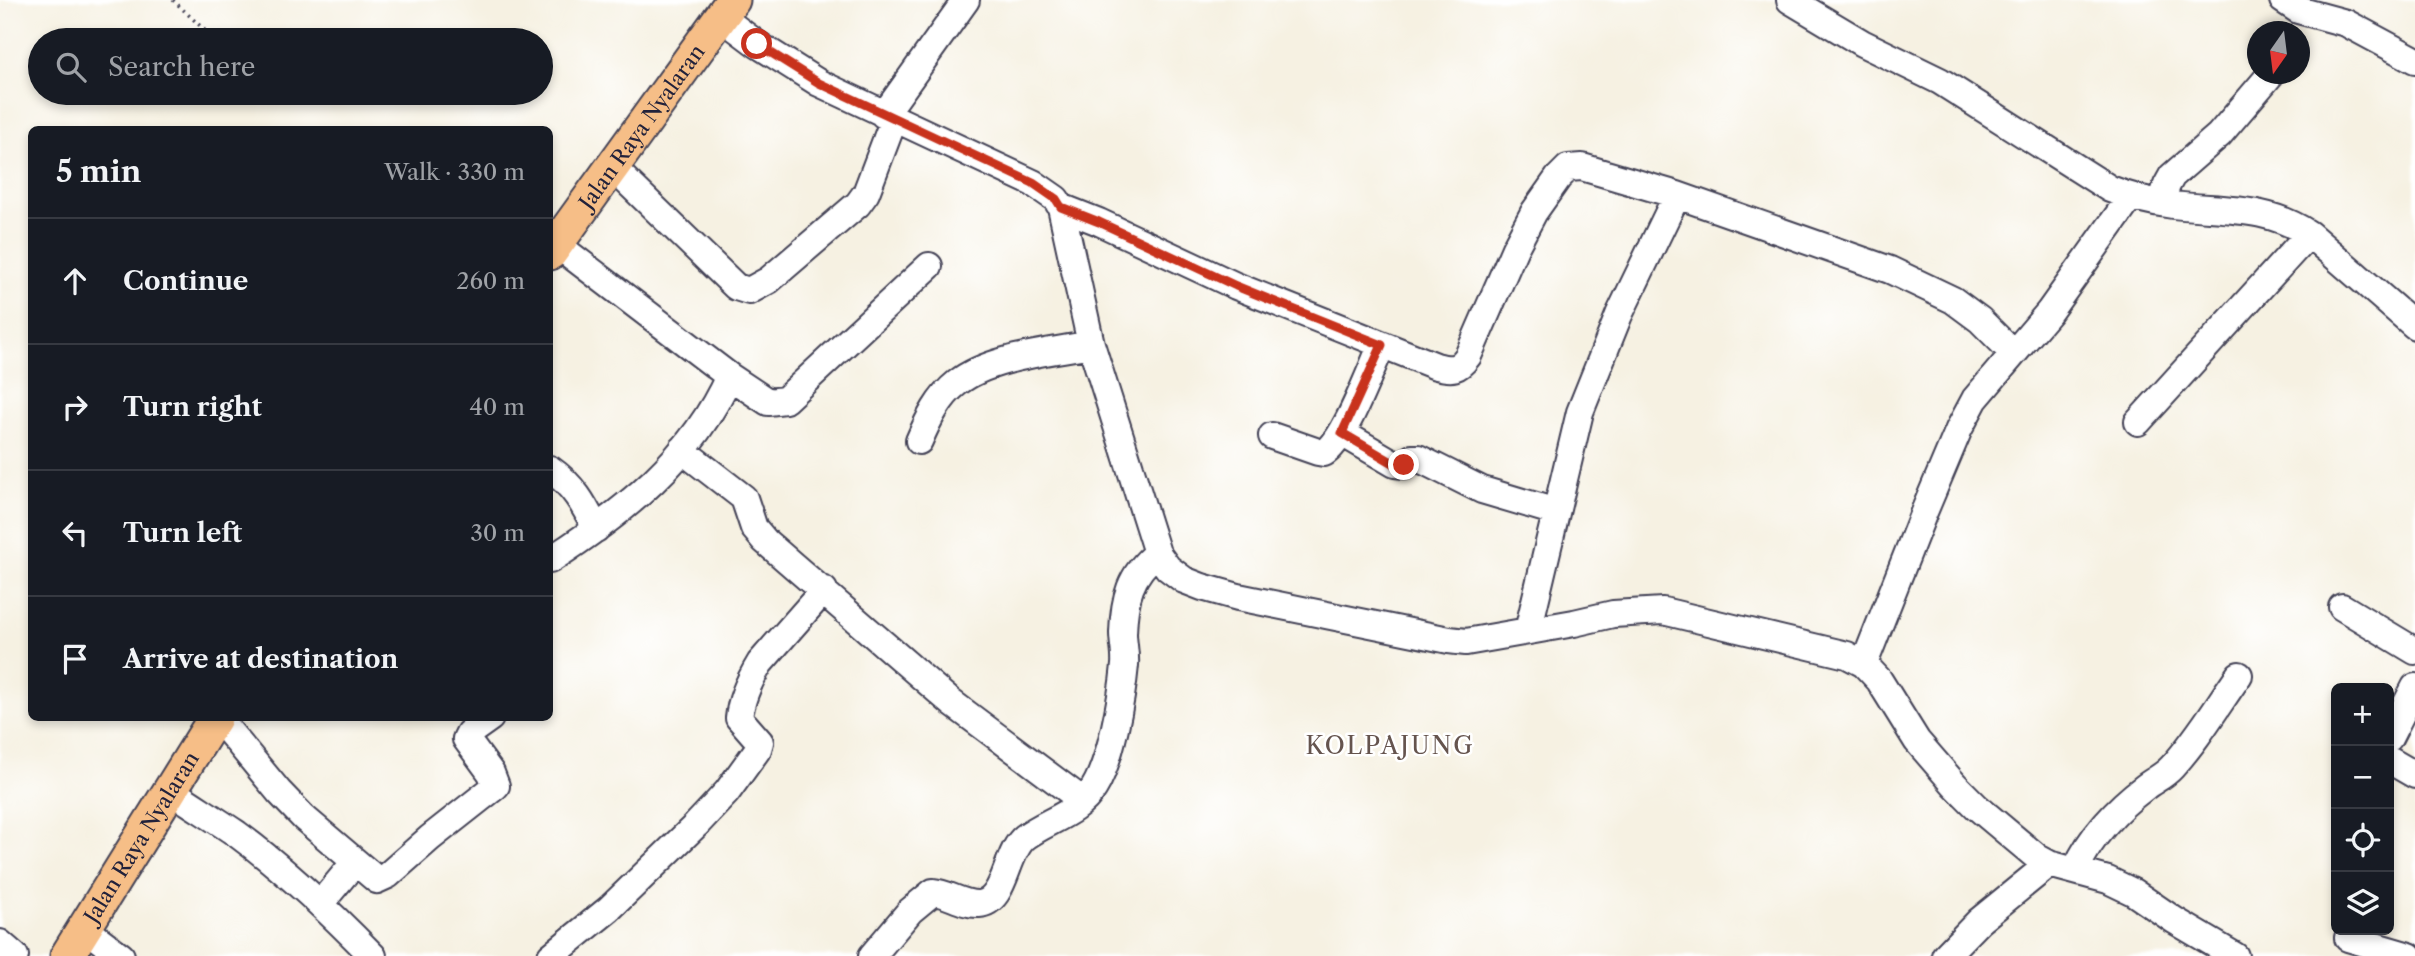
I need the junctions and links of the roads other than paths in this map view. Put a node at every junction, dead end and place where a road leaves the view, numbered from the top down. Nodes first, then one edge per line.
1 (966, 0) edge
2 (1790, 0) edge
3 (727, 9) edge
4 (2291, 14) edge
5 (2415, 60) edge
6 (2262, 84) edge
7 (889, 117) junction
8 (612, 167) junction
9 (1677, 195) junction
10 (2130, 197) junction
11 (2161, 203) junction
12 (1061, 207) junction
13 (2309, 234) junction
14 (553, 249) edge
15 (929, 267) dead end
16 (2415, 326) edge
17 (1091, 344) junction
18 (1382, 345) junction
19 (2013, 353) junction
20 (729, 376) junction
21 (2138, 422) dead end
22 (1342, 433) junction
23 (1272, 436) dead end
24 (919, 441) dead end
25 (682, 450) junction
26 (553, 471) edge
27 (1556, 512) junction
28 (596, 529) junction
29 (1157, 553) junction
30 (553, 558) edge
31 (824, 590) junction
32 (2342, 607) dead end
33 (1528, 631) junction
34 (2415, 651) edge
35 (1864, 664) junction
36 (2239, 675) dead end
37 (2415, 687) edge
38 (214, 721) edge
39 (219, 721) edge
40 (486, 721) edge
41 (2394, 728) edge
42 (2394, 763) edge
43 (2415, 775) edge
44 (170, 790) junction
45 (1083, 801) junction
46 (355, 862) junction
47 (2049, 864) junction
48 (2076, 869) junction
49 (320, 904) junction
50 (84, 928) junction
51 (2348, 941) edge
52 (0, 943) edge
53 (15, 956) edge
54 (67, 956) edge
55 (121, 956) edge
56 (373, 956) edge
57 (551, 956) edge
58 (872, 956) edge
59 (1945, 956) edge
60 (2235, 956) edge
61 (2409, 956) edge

1 - 7 street
2 - 10 street
3 - 7 street
3 - 8 main road, Jalan Raya Nyalaran
4 - 5 street
6 - 11 street
7 - 8 street
7 - 12 street
8 - 14 main road, Jalan Raya Nyalaran
9 - 18 street
9 - 19 street
9 - 27 street
10 - 11 street
10 - 19 street
11 - 13 street
12 - 17 street
12 - 18 street
13 - 16 street
13 - 21 street
14 - 20 street
15 - 20 street
17 - 24 street
17 - 29 street
18 - 22 street
19 - 35 street
20 - 25 street
22 - 23 street
22 - 27 street
25 - 28 street
25 - 31 street
26 - 28 street
27 - 33 street
28 - 30 street
29 - 33 street
29 - 45 street
31 - 45 street
31 - 57 street
32 - 34 street
33 - 35 street
35 - 47 street
36 - 48 street
37 - 41 street
38 - 44 main road, Jalan Raya Nyalaran
39 - 46 street
40 - 46 street
42 - 43 street
44 - 49 street
44 - 50 main road, Jalan Raya Nyalaran
45 - 58 street
46 - 49 street
47 - 48 street
47 - 59 street
48 - 60 street
49 - 56 street
50 - 54 main road, Jalan Raya Nyalaran
50 - 55 street
51 - 61 street
52 - 53 street

